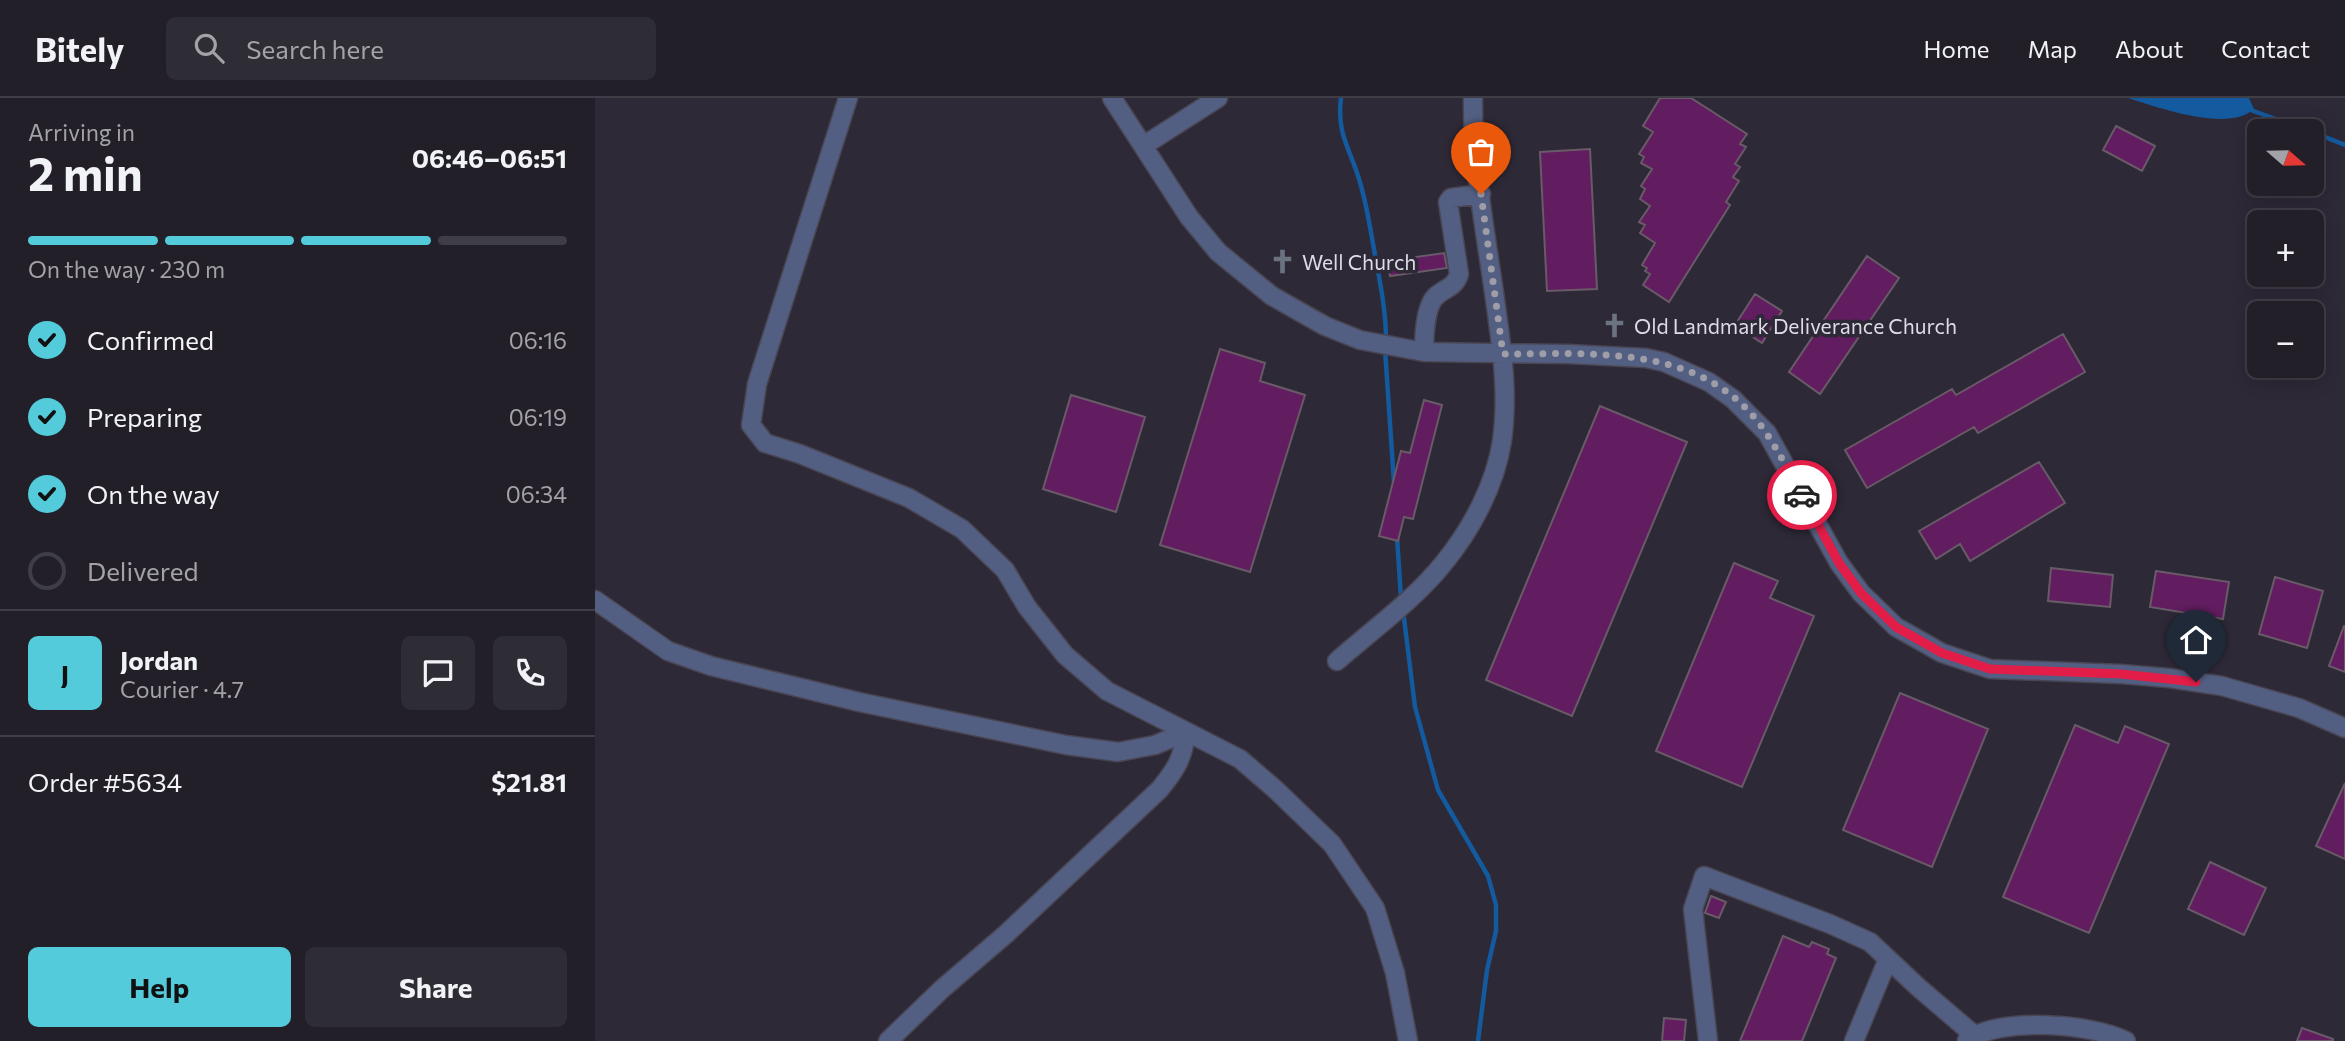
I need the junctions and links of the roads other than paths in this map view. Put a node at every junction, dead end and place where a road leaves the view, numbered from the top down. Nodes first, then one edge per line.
1 (848, 98) edge
2 (1112, 98) edge
3 (1218, 98) edge
4 (1473, 98) edge
5 (1143, 146) junction
6 (1481, 194) junction
7 (1424, 352) junction
8 (1503, 354) junction
9 (595, 600) edge
10 (1337, 661) dead end
11 (2345, 728) edge
12 (1186, 732) junction
13 (1888, 959) junction
14 (1970, 1038) edge
15 (888, 1041) edge
16 (1408, 1041) edge
17 (1709, 1041) edge
18 (1854, 1041) edge
19 (2126, 1041) edge

1 - 12 street
2 - 5 street
3 - 5 street
4 - 6 street
5 - 7 street
6 - 7 street
6 - 8 street
7 - 8 street
8 - 10 street
8 - 11 street
9 - 12 street
12 - 15 street
12 - 16 street
13 - 14 street
13 - 17 street
13 - 18 street
14 - 19 street

